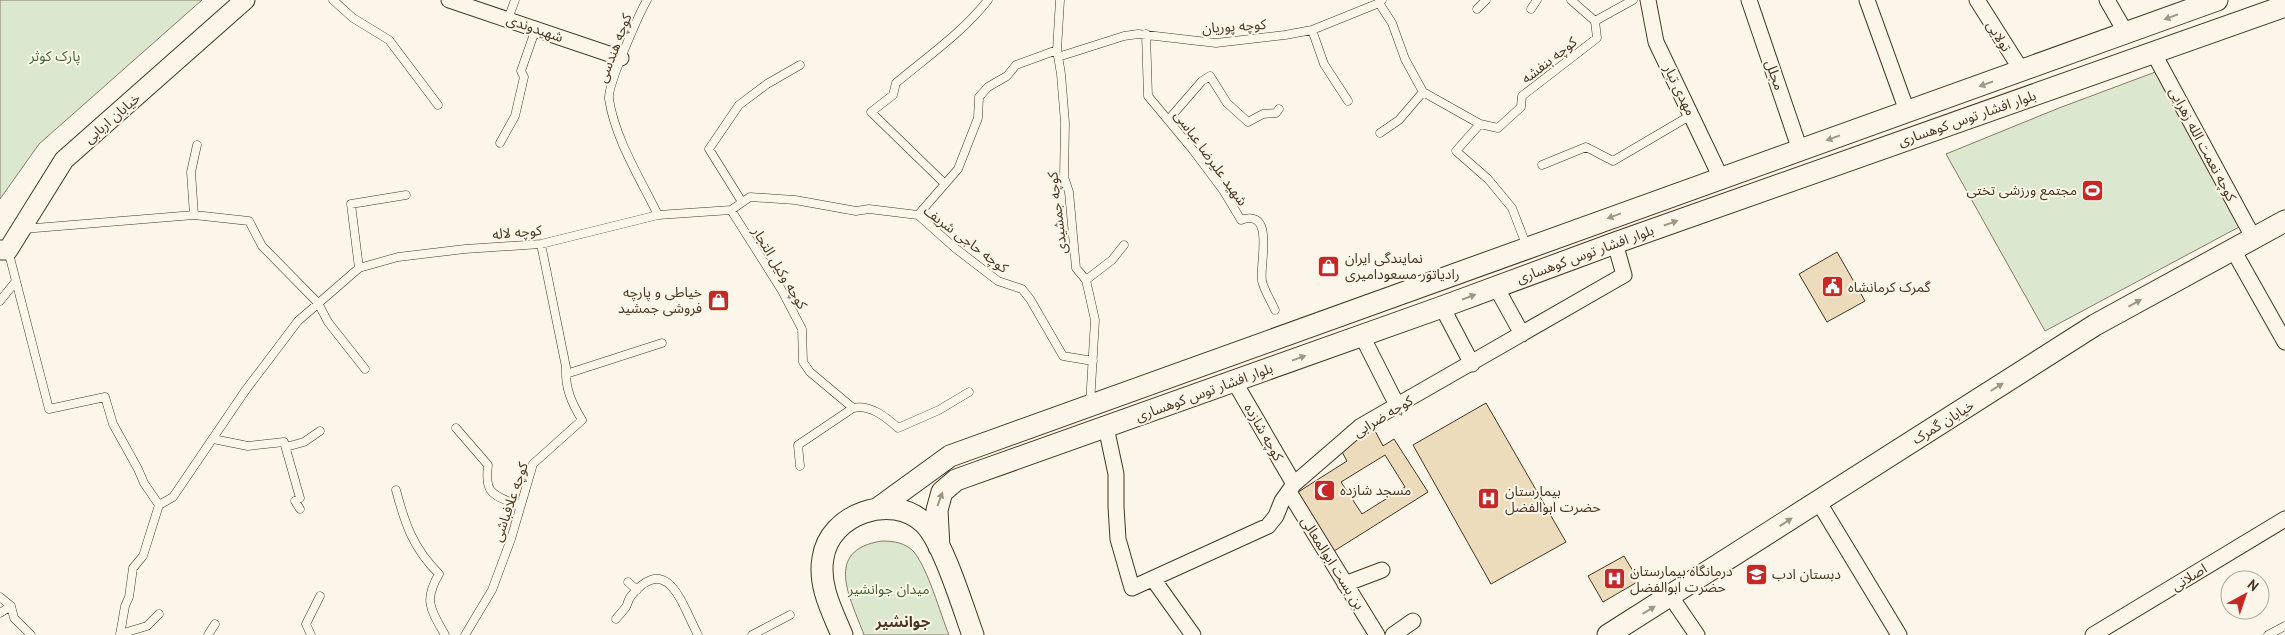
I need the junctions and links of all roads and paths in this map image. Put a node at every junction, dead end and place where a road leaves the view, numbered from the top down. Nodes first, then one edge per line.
1 (245, 0) edge
2 (333, 0) edge
3 (449, 0) edge
4 (515, 0) edge
5 (647, 0) edge
6 (988, 0) edge
7 (1060, 0) edge
8 (1486, 0) edge
9 (1537, 0) edge
10 (1570, 0) edge
11 (1633, 0) edge
12 (1648, 0) edge
13 (1749, 0) edge
14 (1867, 0) edge
15 (1977, 0) edge
16 (2107, 0) edge
17 (2217, 0) edge
18 (1380, 2) edge
19 (2285, 6) edge
20 (1477, 9) dead end
21 (1531, 9) dead end
22 (508, 19) junction
23 (1595, 21) junction
24 (536, 28) junction
25 (1312, 30) junction
26 (2126, 33) junction
27 (1146, 34) junction
28 (2153, 52) junction
29 (1058, 53) junction
30 (621, 58) junction
31 (800, 65) dead end
32 (2022, 71) junction
33 (1423, 92) junction
34 (1348, 101) dead end
35 (438, 105) dead end
36 (1279, 109) dead end
37 (1907, 111) junction
38 (1693, 114) junction
39 (1169, 119) junction
40 (1480, 124) junction
41 (1380, 133) dead end
42 (500, 142) dead end
43 (197, 145) dead end
44 (1800, 150) junction
45 (1542, 165) dead end
46 (1721, 178) junction
47 (944, 183) junction
48 (406, 195) dead end
49 (742, 202) junction
50 (731, 210) junction
51 (194, 215) junction
52 (658, 215) junction
53 (918, 215) junction
54 (2285, 221) edge
55 (21, 229) junction
56 (2253, 237) junction
57 (1615, 243) junction
58 (541, 244) junction
59 (1124, 245) dead end
60 (1527, 248) junction
61 (2232, 248) junction
62 (4, 250) edge
63 (359, 268) junction
64 (1086, 280) junction
65 (16, 281) junction
66 (1496, 287) junction
67 (0, 301) edge
68 (318, 304) junction
69 (1442, 307) junction
70 (1275, 310) dead end
71 (1522, 334) junction
72 (1362, 336) junction
73 (2285, 342) edge
74 (662, 343) dead end
75 (1093, 361) junction
76 (1472, 364) junction
77 (365, 369) dead end
78 (566, 374) junction
79 (1234, 381) junction
80 (969, 392) dead end
81 (1090, 406) junction
82 (1398, 407) junction
83 (853, 408) junction
84 (1106, 427) junction
85 (456, 428) dead end
86 (320, 431) dead end
87 (213, 439) junction
88 (286, 447) junction
89 (800, 466) dead end
90 (1291, 488) junction
91 (396, 490) dead end
92 (1818, 501) junction
93 (159, 505) junction
94 (520, 507) junction
95 (300, 509) dead end
96 (877, 509) junction
97 (2285, 519) edge
98 (939, 547) junction
99 (1382, 570) dead end
100 (1153, 579) junction
101 (628, 582) dead end
102 (1345, 584) junction
103 (637, 590) junction
104 (320, 596) dead end
105 (1670, 596) junction
106 (0, 597) edge
107 (11, 606) junction
108 (0, 613) edge
109 (159, 614) dead end
110 (790, 615) dead end
111 (616, 619) dead end
112 (1413, 621) dead end
113 (215, 624) dead end
114 (2285, 626) edge
115 (31, 635) edge
116 (120, 635) edge
117 (208, 635) edge
118 (311, 635) edge
119 (445, 635) edge
120 (465, 635) edge
121 (698, 635) edge
122 (752, 635) edge
123 (842, 635) edge
124 (973, 635) edge
125 (1193, 635) edge
126 (1377, 635) edge
127 (1393, 635) edge
128 (1608, 635) edge
129 (1697, 635) edge
130 (1899, 635) edge
131 (2093, 635) edge
132 (2268, 635) edge

1 - 55 street, خیابان اربابی
2 - 35 lane
3 - 22 street, شهیدوندی
4 - 22 lane
5 - 30 lane, کوچه هندسی
6 - 47 lane
7 - 29 lane, کوچه جمشیدی
8 - 20 lane
9 - 21 lane
10 - 23 lane
11 - 23 lane
12 - 38 street, مهدی تبار
13 - 44 street, مجلل
14 - 37 street
15 - 32 street, تولایی
16 - 26 street
17 -> 26 main road, بلوار افشار توس کوهساری
18 - 25 lane, کوچه پوریان
18 - 33 lane
19 - 28 main road, بلوار افشار توس کوهساری
22 - 24 street, شهیدوندی
23 - 40 lane, کوچه بنفشه
24 - 30 street, شهیدوندی
24 - 42 lane
25 - 27 lane, کوچه پوریان
25 - 34 lane
26 - 32 main road, بلوار افشار توس کوهساری
27 - 29 lane, کوچه پوریان
27 - 39 lane, شهید علیرضا عباسی
28 - 56 street, کوچه نعمت الله زهرایی
57 -> 28 main road, بلوار افشار توس کوهساری
29 - 47 lane, کوچه پوریان
29 - 64 lane, کوچه جمشیدی
30 - 52 lane, کوچه هندسی
31 - 49 lane
32 -> 37 main road, بلوار افشار توس کوهساری
33 - 40 lane
33 - 41 lane
36 - 39 lane
37 -> 44 main road, بلوار افشار توس کوهساری
38 - 45 lane
38 - 46 street, مهدی تبار
39 - 70 lane, شهید علیرضا عباسی
40 - 60 lane
43 - 51 lane
44 - 46 main road, بلوار افشار توس کوهساری
46 -> 60 main road, بلوار افشار توس کوهساری
47 - 53 lane, کوچه پوریان
48 - 63 lane
49 - 50 lane, کوچه حاجی شریف
49 - 53 lane, کوچه حاجی شریف
50 - 52 lane, کوچه لاله
50 - 83 lane, کوچه وکیل التجار
51 - 55 lane
51 - 68 lane
52 - 58 lane, کوچه لاله
53 - 75 lane, کوچه حاجی شریف
54 - 56 main road, خیابان گمرک
55 - 62 street, خیابان اربابی
56 - 61 main road, خیابان گمرک
57 - 66 main road, بلوار افشار توس کوهساری
57 - 71 street, کوچه ضرابی
58 - 63 lane, کوچه لاله
58 - 78 lane, کوچه علافباشی
59 - 64 lane
60 - 81 main road, بلوار افشار توس کوهساری
61 - 73 street
92 -> 61 main road, خیابان گمرک
62 - 65 lane
63 - 68 lane, کوچه لاله
64 - 75 lane, کوچه جمشیدی
65 - 67 lane
65 - 93 lane
69 -> 66 main road, بلوار افشار توس کوهساری
66 - 71 street
68 - 77 lane
68 - 87 lane, کوچه لاله
69 - 72 main road, بلوار افشار توس کوهساری
69 - 76 street
71 - 76 street, کوچه ضرابی
79 -> 72 main road, بلوار افشار توس کوهساری
72 - 82 street
74 - 78 lane
75 - 81 lane, کوچه جمشیدی
76 - 82 street, کوچه ضرابی
78 - 94 lane, کوچه علافباشی
79 - 84 main road, بلوار افشار توس کوهساری
79 - 90 street, کوچه شازده
80 - 83 lane
81 - 96 main road, بلوار افشار توس کوهساری
82 - 90 street, کوچه ضرابی
83 - 89 lane
98 -> 84 main road, بلوار افشار توس کوهساری
84 - 100 street, کوچه ضرابی
85 - 94 lane
86 - 88 lane
87 - 88 lane
87 - 93 lane, کوچه لاله
88 - 95 lane
90 - 100 street, کوچه ضرابی
90 - 102 street, بن بست ابوالمعالی
91 - 119 lane
105 -> 92 main road, خیابان گمرک
92 - 130 street
93 - 116 lane
94 - 120 lane, کوچه علافباشی
96 - 98 main road
96 - 123 main road
97 - 131 street, اصلانی
98 - 124 main road
99 - 102 street
100 - 125 street
101 - 103 lane
102 - 126 street, بن بست ابوالمعالی
103 - 111 lane
103 - 121 lane
104 - 118 lane
128 -> 105 main road, خیابان گمرک
105 - 129 street
106 - 107 lane
107 - 108 lane
107 - 115 lane
109 - 116 lane
110 - 122 lane
112 - 127 street
113 - 117 lane
114 - 132 lane

